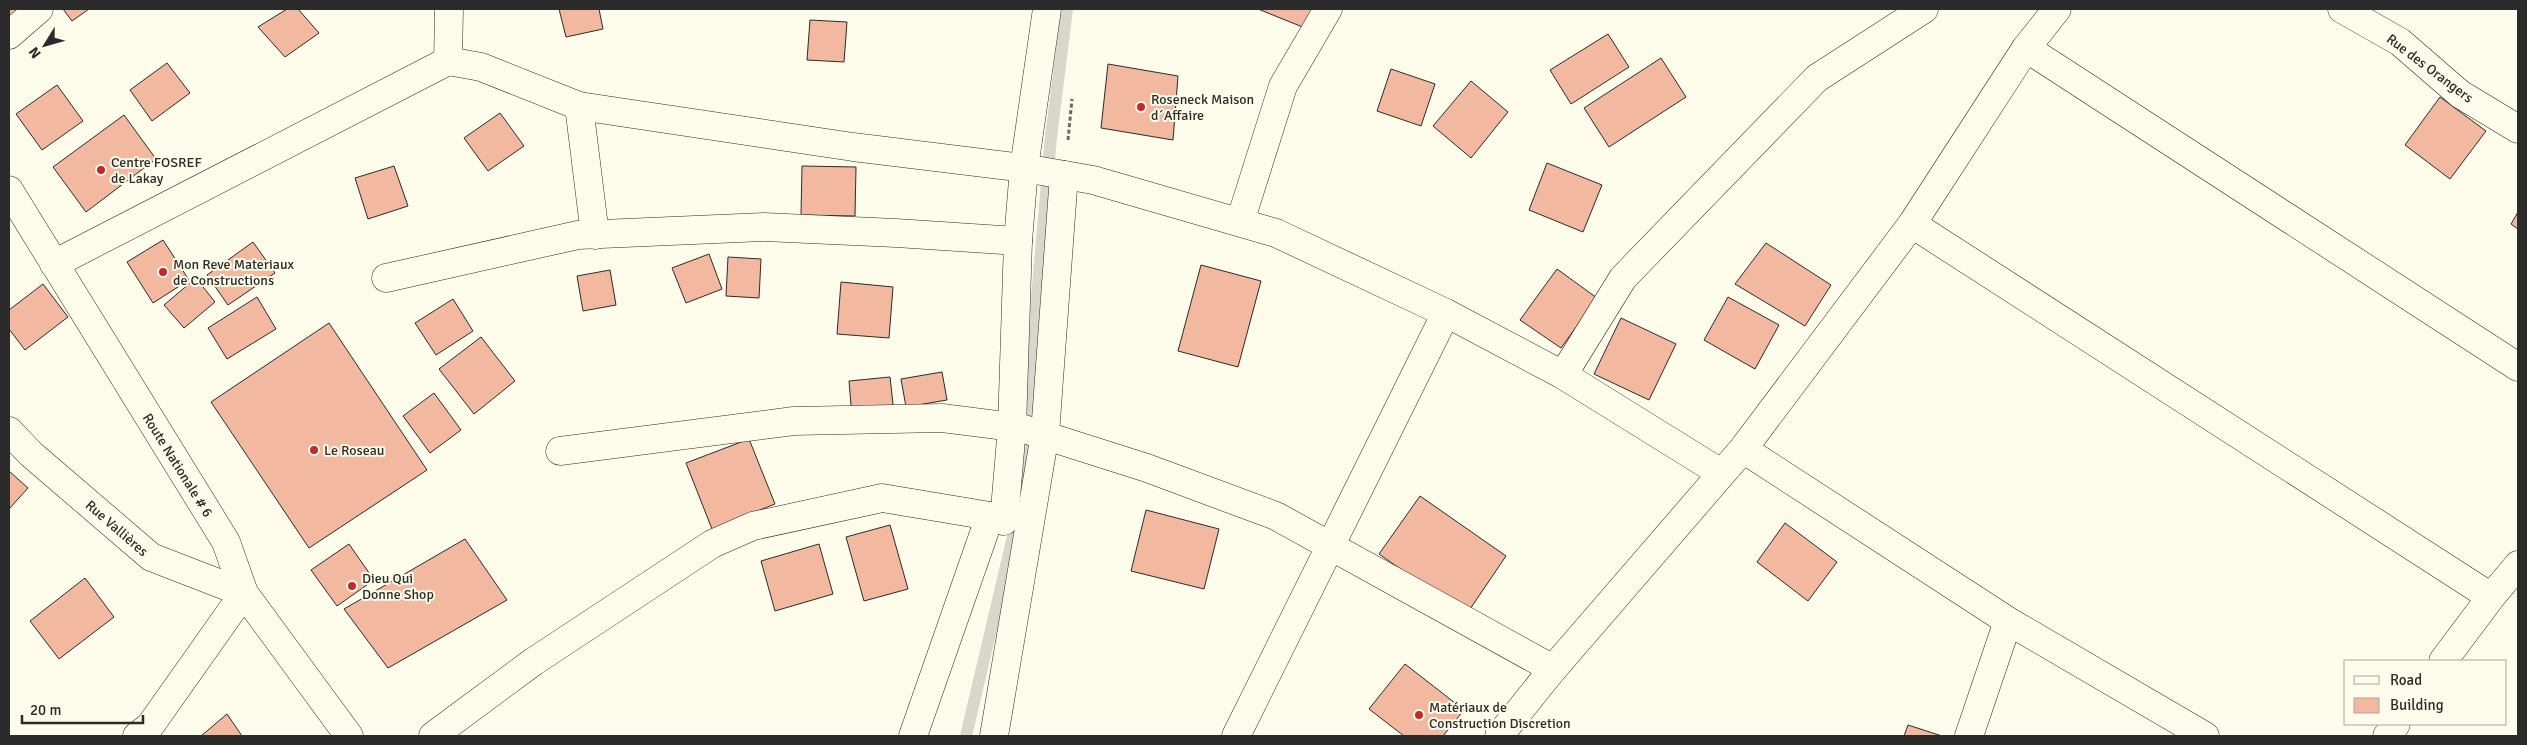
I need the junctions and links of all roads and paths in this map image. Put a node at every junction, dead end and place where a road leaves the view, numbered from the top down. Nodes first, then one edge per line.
1 (39, 9) edge
2 (449, 9) edge
3 (1047, 9) edge
4 (1328, 9) edge
5 (1924, 9) edge
6 (2056, 9) edge
7 (2342, 9) edge
8 (9, 35) edge
9 (2026, 48) junction
10 (448, 61) junction
11 (579, 106) junction
12 (2518, 129) edge
13 (1046, 172) junction
14 (9, 190) edge
15 (1240, 222) junction
16 (1912, 224) junction
17 (595, 235) junction
18 (1018, 241) junction
19 (54, 264) junction
20 (386, 278) dead end
21 (1446, 313) junction
22 (2518, 367) edge
23 (1562, 375) junction
24 (1027, 430) junction
25 (9, 431) edge
26 (1743, 449) junction
27 (560, 451) dead end
28 (1722, 473) junction
29 (990, 516) junction
30 (1329, 547) junction
31 (2518, 565) edge
32 (244, 593) junction
33 (2492, 597) junction
34 (2008, 621) junction
35 (2444, 660) edge
36 (1553, 669) junction
37 (2395, 725) edge
38 (138, 736) edge
39 (349, 736) edge
40 (432, 736) edge
41 (913, 736) edge
42 (994, 736) edge
43 (1236, 736) edge
44 (1499, 736) edge
45 (1969, 736) edge
46 (2205, 736) edge
47 (2387, 736) edge

1 - 8 street
2 - 10 street
3 - 13 street
4 - 15 street
5 - 23 street
6 - 9 street
7 - 12 street, Rue des Orangers
9 - 16 street
9 - 22 street
10 - 11 street
10 - 19 street
11 - 13 street
11 - 17 street
13 - 15 street
13 - 18 street
13 - 24 street
14 - 19 street, Route Nationale # 6
15 - 21 street
16 - 26 street
16 - 33 street
17 - 18 street
17 - 20 street
18 - 24 street
19 - 32 street, Route Nationale # 6
21 - 23 street
21 - 30 street
23 - 28 street
24 - 27 street
24 - 29 street
24 - 30 street
24 - 42 street
25 - 32 street, Rue Vallières
26 - 28 street
26 - 34 street
28 - 36 street
29 - 40 street
29 - 41 street
30 - 36 street
30 - 43 street
31 - 33 street
32 - 38 street
32 - 39 street, Route Nationale # 6
33 - 35 street
34 - 45 street
34 - 46 street
36 - 44 street
37 - 47 street

